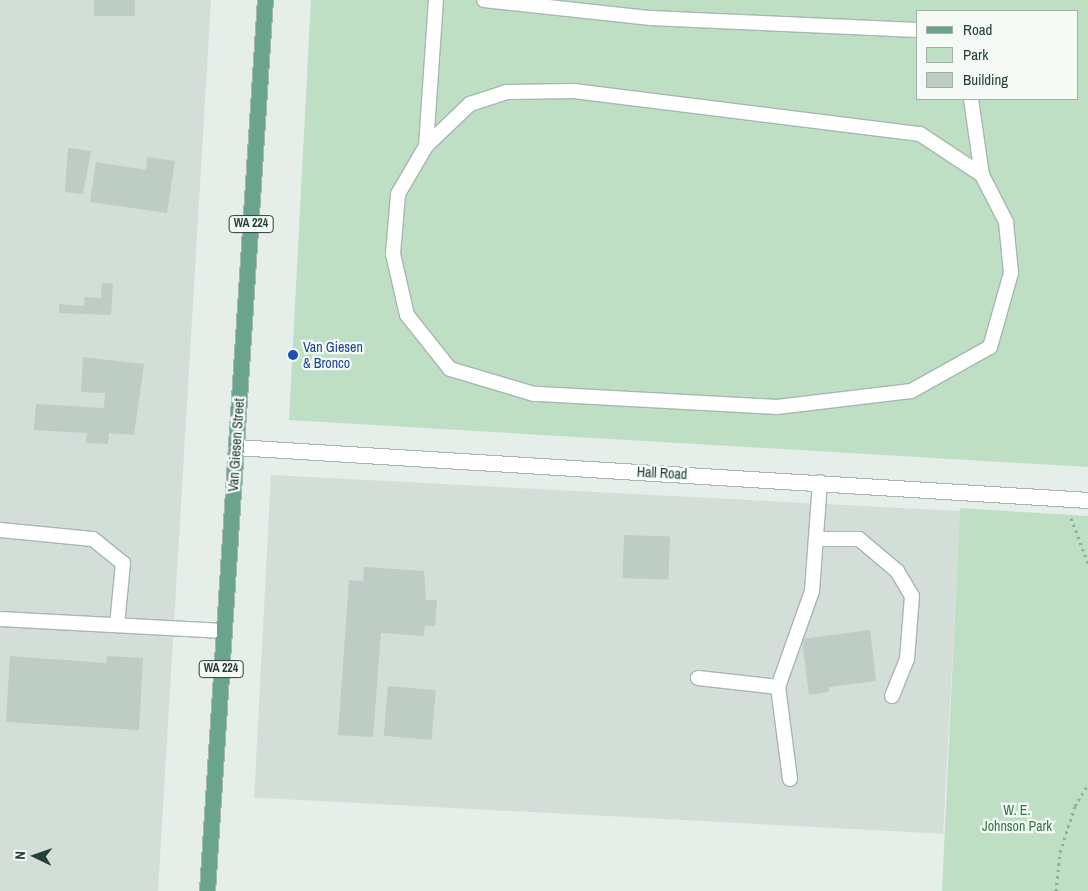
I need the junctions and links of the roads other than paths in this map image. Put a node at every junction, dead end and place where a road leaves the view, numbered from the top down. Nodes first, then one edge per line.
1 (265, 0) edge
2 (436, 0) edge
3 (484, 0) edge
4 (916, 30) edge
5 (971, 100) edge
6 (426, 146) junction
7 (982, 175) junction
8 (236, 447) junction
9 (820, 482) junction
10 (1088, 500) edge
11 (0, 530) edge
12 (818, 539) junction
13 (0, 619) edge
14 (117, 625) junction
15 (224, 631) junction
16 (698, 678) dead end
17 (778, 687) junction
18 (892, 696) dead end
19 (790, 779) dead end
20 (207, 891) edge

1 - 8 main road, Van Giesen Street / WA 224
2 - 6 lane
3 - 4 lane
5 - 7 lane
6 - 7 lane
6 - 7 lane
8 - 9 street, Hall Road
8 - 15 main road, Van Giesen Street / WA 224
9 - 10 street, Hall Road
9 - 12 lane
11 - 14 lane
12 - 17 lane
12 - 18 lane
13 - 14 lane
14 - 15 lane
15 - 20 main road, Van Giesen Street / WA 224
16 - 17 lane
17 - 19 lane

